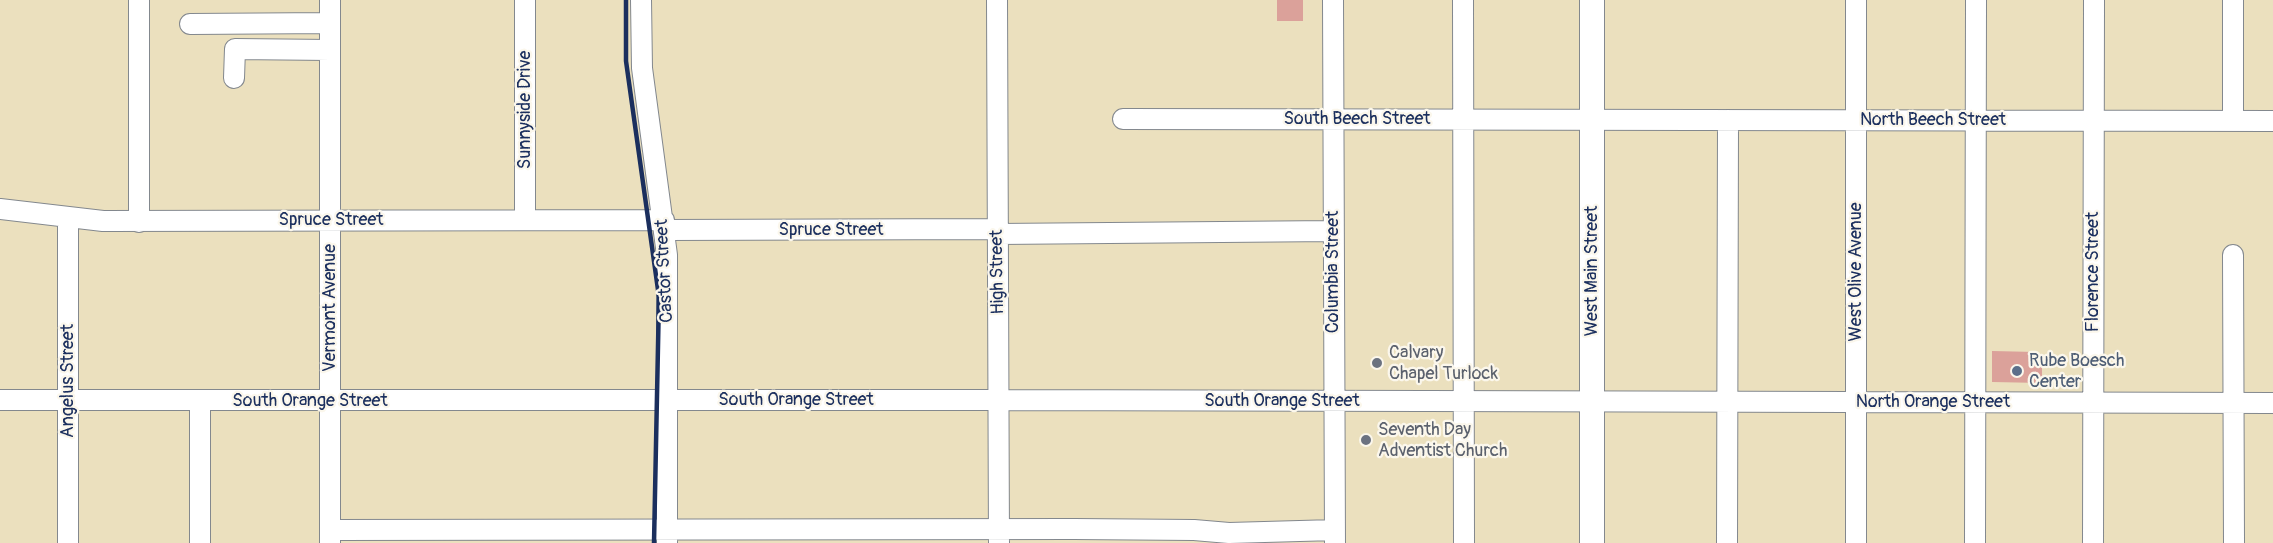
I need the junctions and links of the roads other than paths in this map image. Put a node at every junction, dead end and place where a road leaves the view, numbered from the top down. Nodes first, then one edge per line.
1 (139, 0) edge
2 (330, 0) edge
3 (525, 0) edge
4 (642, 0) edge
5 (997, 0) edge
6 (1333, 0) edge
7 (1463, 0) edge
8 (1592, 0) edge
9 (1856, 0) edge
10 (1976, 0) edge
11 (2094, 0) edge
12 (2233, 0) edge
13 (330, 23) junction
14 (190, 24) dead end
15 (330, 50) junction
16 (234, 78) dead end
17 (1122, 119) dead end
18 (1333, 119) junction
19 (1463, 119) junction
20 (1592, 119) junction
21 (1728, 120) junction
22 (1856, 120) junction
23 (1976, 120) junction
24 (2094, 121) junction
25 (2233, 121) junction
26 (2273, 121) edge
27 (0, 209) edge
28 (68, 218) junction
29 (330, 220) junction
30 (525, 220) junction
31 (139, 222) junction
32 (664, 225) junction
33 (1333, 231) junction
34 (998, 232) junction
35 (2232, 255) dead end
36 (0, 400) edge
37 (668, 400) junction
38 (1000, 400) junction
39 (68, 401) junction
40 (200, 401) junction
41 (330, 401) junction
42 (1334, 401) junction
43 (1463, 402) junction
44 (1592, 402) junction
45 (1728, 402) junction
46 (1856, 402) junction
47 (2093, 402) junction
48 (1976, 403) junction
49 (2234, 403) junction
50 (2273, 403) edge
51 (330, 536) edge
52 (999, 536) edge
53 (668, 537) edge
54 (1335, 537) edge
55 (68, 543) edge
56 (200, 543) edge
57 (1464, 543) edge
58 (1592, 543) edge
59 (1727, 543) edge
60 (1856, 543) edge
61 (1975, 543) edge
62 (2093, 543) edge
63 (2234, 543) edge

1 - 31 street
2 - 13 street, Vermont Avenue
3 - 30 street, Sunnyside Drive
4 - 32 street, Castor Street
5 - 34 street, High Street
6 - 18 street, Columbia Street
7 - 19 street
8 - 20 main road, West Main Street
9 - 22 street, West Olive Avenue
10 - 23 street
11 - 24 street, Florence Street
12 - 25 street
13 - 14 street
13 - 15 street, Vermont Avenue
15 - 16 street
15 - 29 street, Vermont Avenue
17 - 18 street, South Beech Street
18 - 19 street, South Beech Street
18 - 33 street, Columbia Street
19 - 20 street, South Beech Street
19 - 43 street
20 - 21 street, North Beech Street
20 - 44 main road, West Main Street
21 - 22 street, North Beech Street
21 - 45 street
22 - 23 street, North Beech Street
22 - 46 street, West Olive Avenue
23 - 24 street, North Beech Street
23 - 48 street
24 - 25 street, North Beech Street
24 - 47 street, Florence Street
25 - 26 street, North Beech Street
27 - 28 street, Spruce Street
28 - 31 street, Spruce Street
28 - 39 street, Angelus Street
29 - 30 street, Spruce Street
29 - 31 street, Spruce Street
29 - 41 street, Vermont Avenue
30 - 32 street, Spruce Street
32 - 34 street, Spruce Street
32 - 37 street, Castor Street
33 - 34 street, Spruce Street
33 - 42 street, Columbia Street
34 - 38 street, High Street
35 - 49 street
36 - 39 street, South Orange Street
37 - 38 street, South Orange Street
37 - 41 street, South Orange Street
37 - 53 street, Castor Street
38 - 42 street, South Orange Street
38 - 52 street, High Street
39 - 40 street, South Orange Street
39 - 55 street, Angelus Street
40 - 41 street, South Orange Street
40 - 56 street
41 - 51 street, Vermont Avenue
42 - 43 street, South Orange Street
42 - 54 street, Columbia Street
43 - 44 street, South Orange Street
43 - 57 street
44 - 45 street, North Orange Street
44 - 58 main road, West Main Street
45 - 46 street, North Orange Street
45 - 59 street
46 - 48 street, North Orange Street
46 - 60 street, West Olive Avenue
47 - 48 street, North Orange Street
47 - 49 street, North Orange Street
47 - 62 street, Florence Street
48 - 61 street
49 - 50 street, North Orange Street
49 - 63 street
51 - 53 street
52 - 53 street
52 - 54 street

